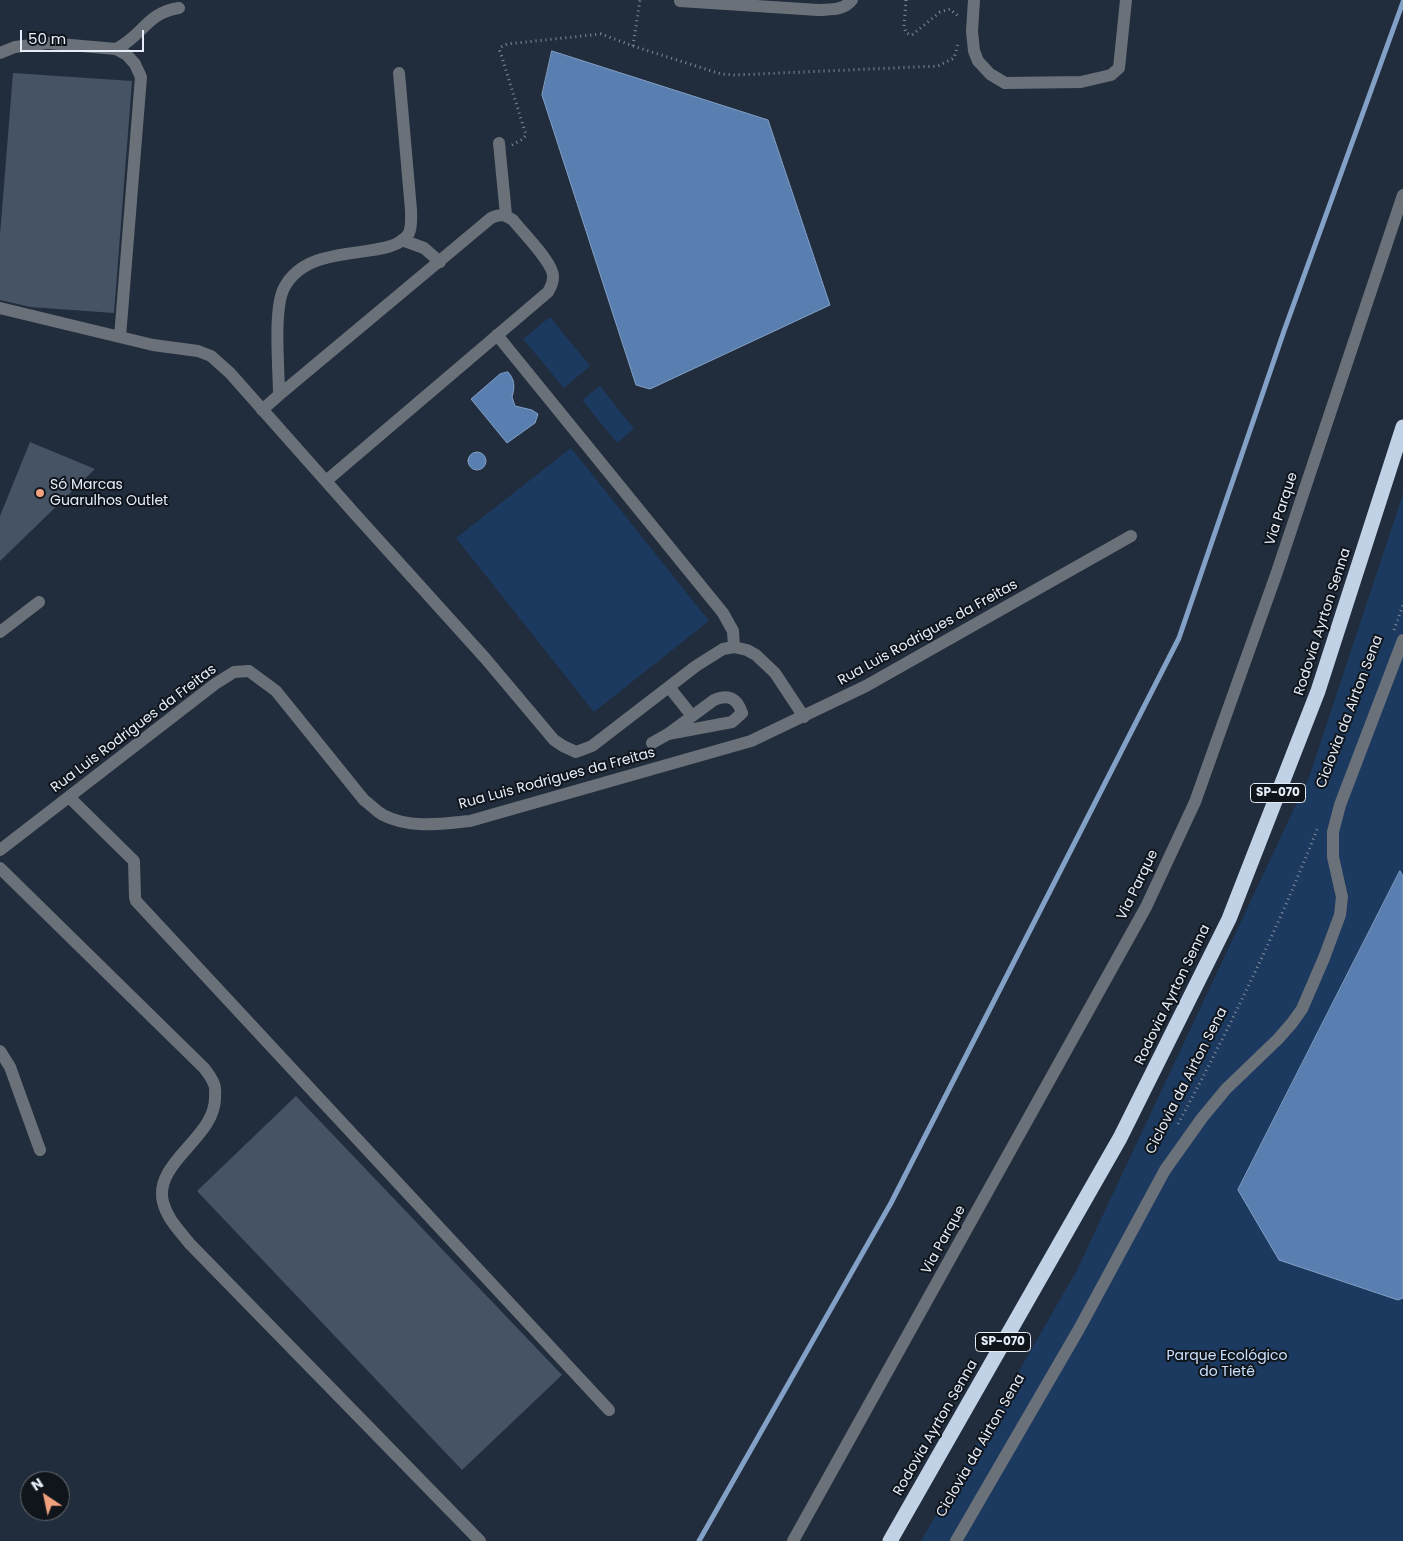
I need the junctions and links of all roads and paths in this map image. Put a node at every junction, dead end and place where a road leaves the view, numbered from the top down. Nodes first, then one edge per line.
1 (640, 0) edge
2 (852, 0) edge
3 (906, 0) edge
4 (974, 0) edge
5 (1126, 0) edge
6 (680, 1) edge
7 (180, 8) dead end
8 (960, 19) dead end
9 (959, 36) dead end
10 (633, 46) junction
11 (116, 49) junction
12 (0, 53) edge
13 (399, 73) dead end
14 (500, 147) joint
15 (1403, 194) edge
16 (506, 215) junction
17 (402, 240) junction
18 (440, 262) junction
19 (0, 308) edge
20 (497, 335) junction
21 (120, 337) junction
22 (279, 395) junction
23 (262, 410) junction
24 (1403, 427) edge
25 (326, 481) junction
26 (1131, 536) dead end
27 (39, 602) dead end
28 (1403, 605) edge
29 (0, 632) edge
30 (1398, 636) edge
31 (734, 648) junction
32 (669, 687) junction
33 (692, 716) junction
34 (804, 717) junction
35 (668, 734) junction
36 (652, 742) dead end
37 (69, 797) junction
38 (1321, 820) dead end
39 (0, 850) edge
40 (0, 868) edge
41 (0, 1051) edge
42 (1176, 1128) dead end
43 (40, 1150) dead end
44 (609, 1410) dead end
45 (480, 1541) edge
46 (792, 1541) edge
47 (890, 1541) edge
48 (956, 1541) edge

1 - 10 path
2 - 6 street
3 - 8 path
4 - 5 street
7 - 11 street
9 - 10 path
10 - 14 path
11 - 12 street
11 - 21 street
13 - 17 street
14 - 16 street
15 - 46 street, Via Parque
16 - 18 street
16 - 20 street
17 - 18 street
17 - 22 street
18 - 22 street
19 - 21 street
20 - 25 street
20 - 31 street
21 - 23 street
22 - 23 street
23 - 25 street
24 - 47 highway, Rodovia Ayrton Senna / SP-070
25 - 32 street
26 - 34 street, Rua Luis Rodrigues da Freitas
27 - 29 street
28 - 30 path, Ciclovia da Airton Sena
30 - 48 street
31 - 32 street
31 - 34 street
32 - 33 street
33 - 35 street
33 - 35 street
34 - 37 street, Rua Luis Rodrigues da Freitas
35 - 36 street
37 - 39 street, Rua Luis Rodrigues da Freitas
37 - 44 street
38 - 42 path, Ciclovia da Airton Sena
40 - 45 street
41 - 43 street

